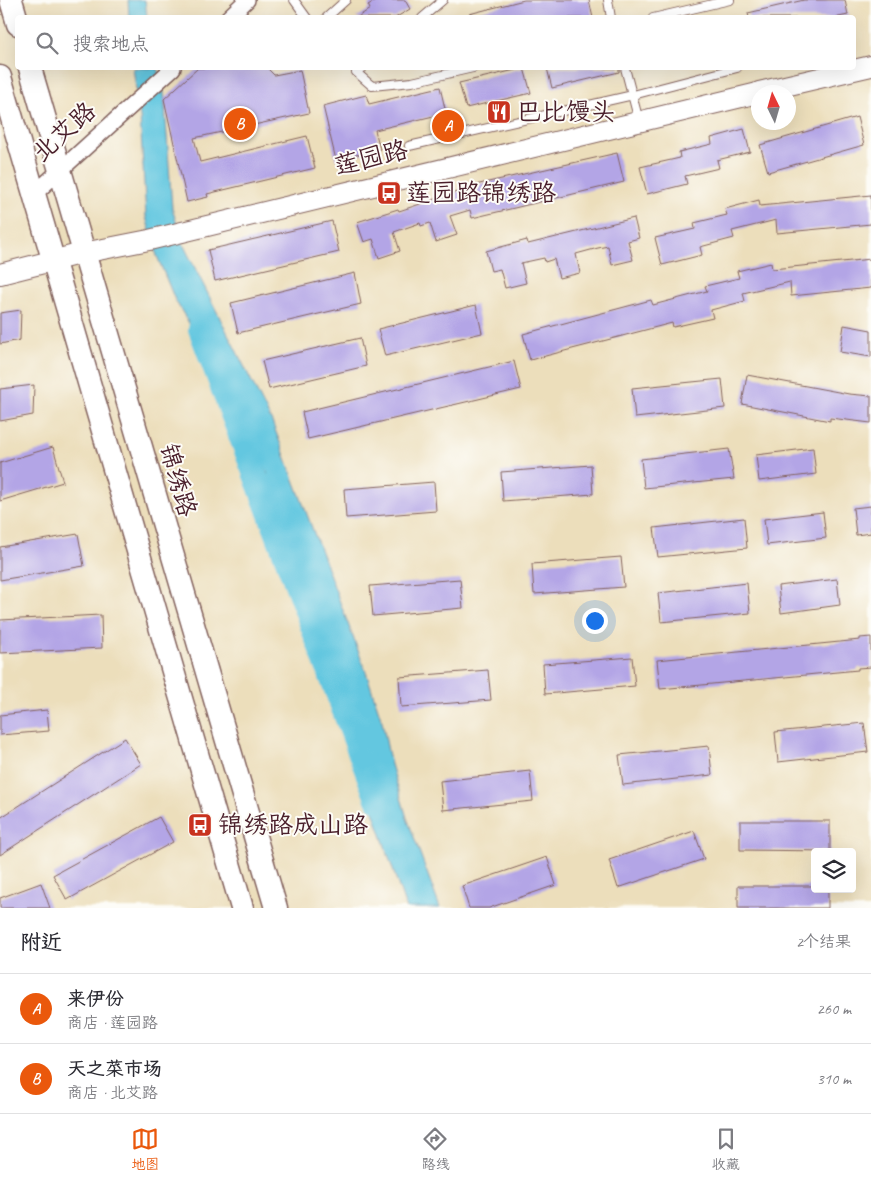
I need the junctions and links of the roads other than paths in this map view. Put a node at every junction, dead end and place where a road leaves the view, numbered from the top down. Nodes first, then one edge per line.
1 (11, 0) edge
2 (247, 0) edge
3 (294, 0) edge
4 (346, 0) edge
5 (443, 0) edge
6 (608, 0) edge
7 (730, 0) edge
8 (15, 15) edge
9 (231, 15) edge
10 (305, 15) edge
11 (329, 15) edge
12 (426, 15) edge
13 (611, 15) edge
14 (666, 15) edge
15 (871, 66) edge
16 (31, 70) edge
17 (359, 70) edge
18 (463, 70) edge
19 (626, 70) edge
20 (728, 70) edge
21 (854, 70) edge
22 (856, 70) edge
23 (169, 72) edge
24 (0, 77) edge
25 (792, 85) edge
26 (633, 95) junction
27 (751, 95) edge
28 (639, 122) junction
29 (409, 146) dead end
30 (60, 173) junction
31 (34, 194) junction
32 (83, 253) junction
33 (53, 260) junction
34 (0, 274) edge
35 (242, 908) edge
36 (276, 908) edge

1 - 8 main road
2 - 9 street
3 - 10 lane
4 - 11 lane
5 - 12 lane
6 - 13 lane
7 - 14 lane
15 - 22 street, 莲园路
16 - 30 main road, 锦绣路
17 - 18 lane
19 - 26 lane
20 - 26 lane
21 - 25 street, 莲园路
23 - 30 street, 北艾路
24 - 31 main road
26 - 28 lane
26 - 29 lane
27 - 28 street, 莲园路
28 - 32 street, 莲园路
30 - 31 street, 北艾路
30 - 32 main road, 锦绣路
31 - 33 main road
32 - 33 street
32 - 36 main road, 锦绣路
33 - 34 street
33 - 35 main road

